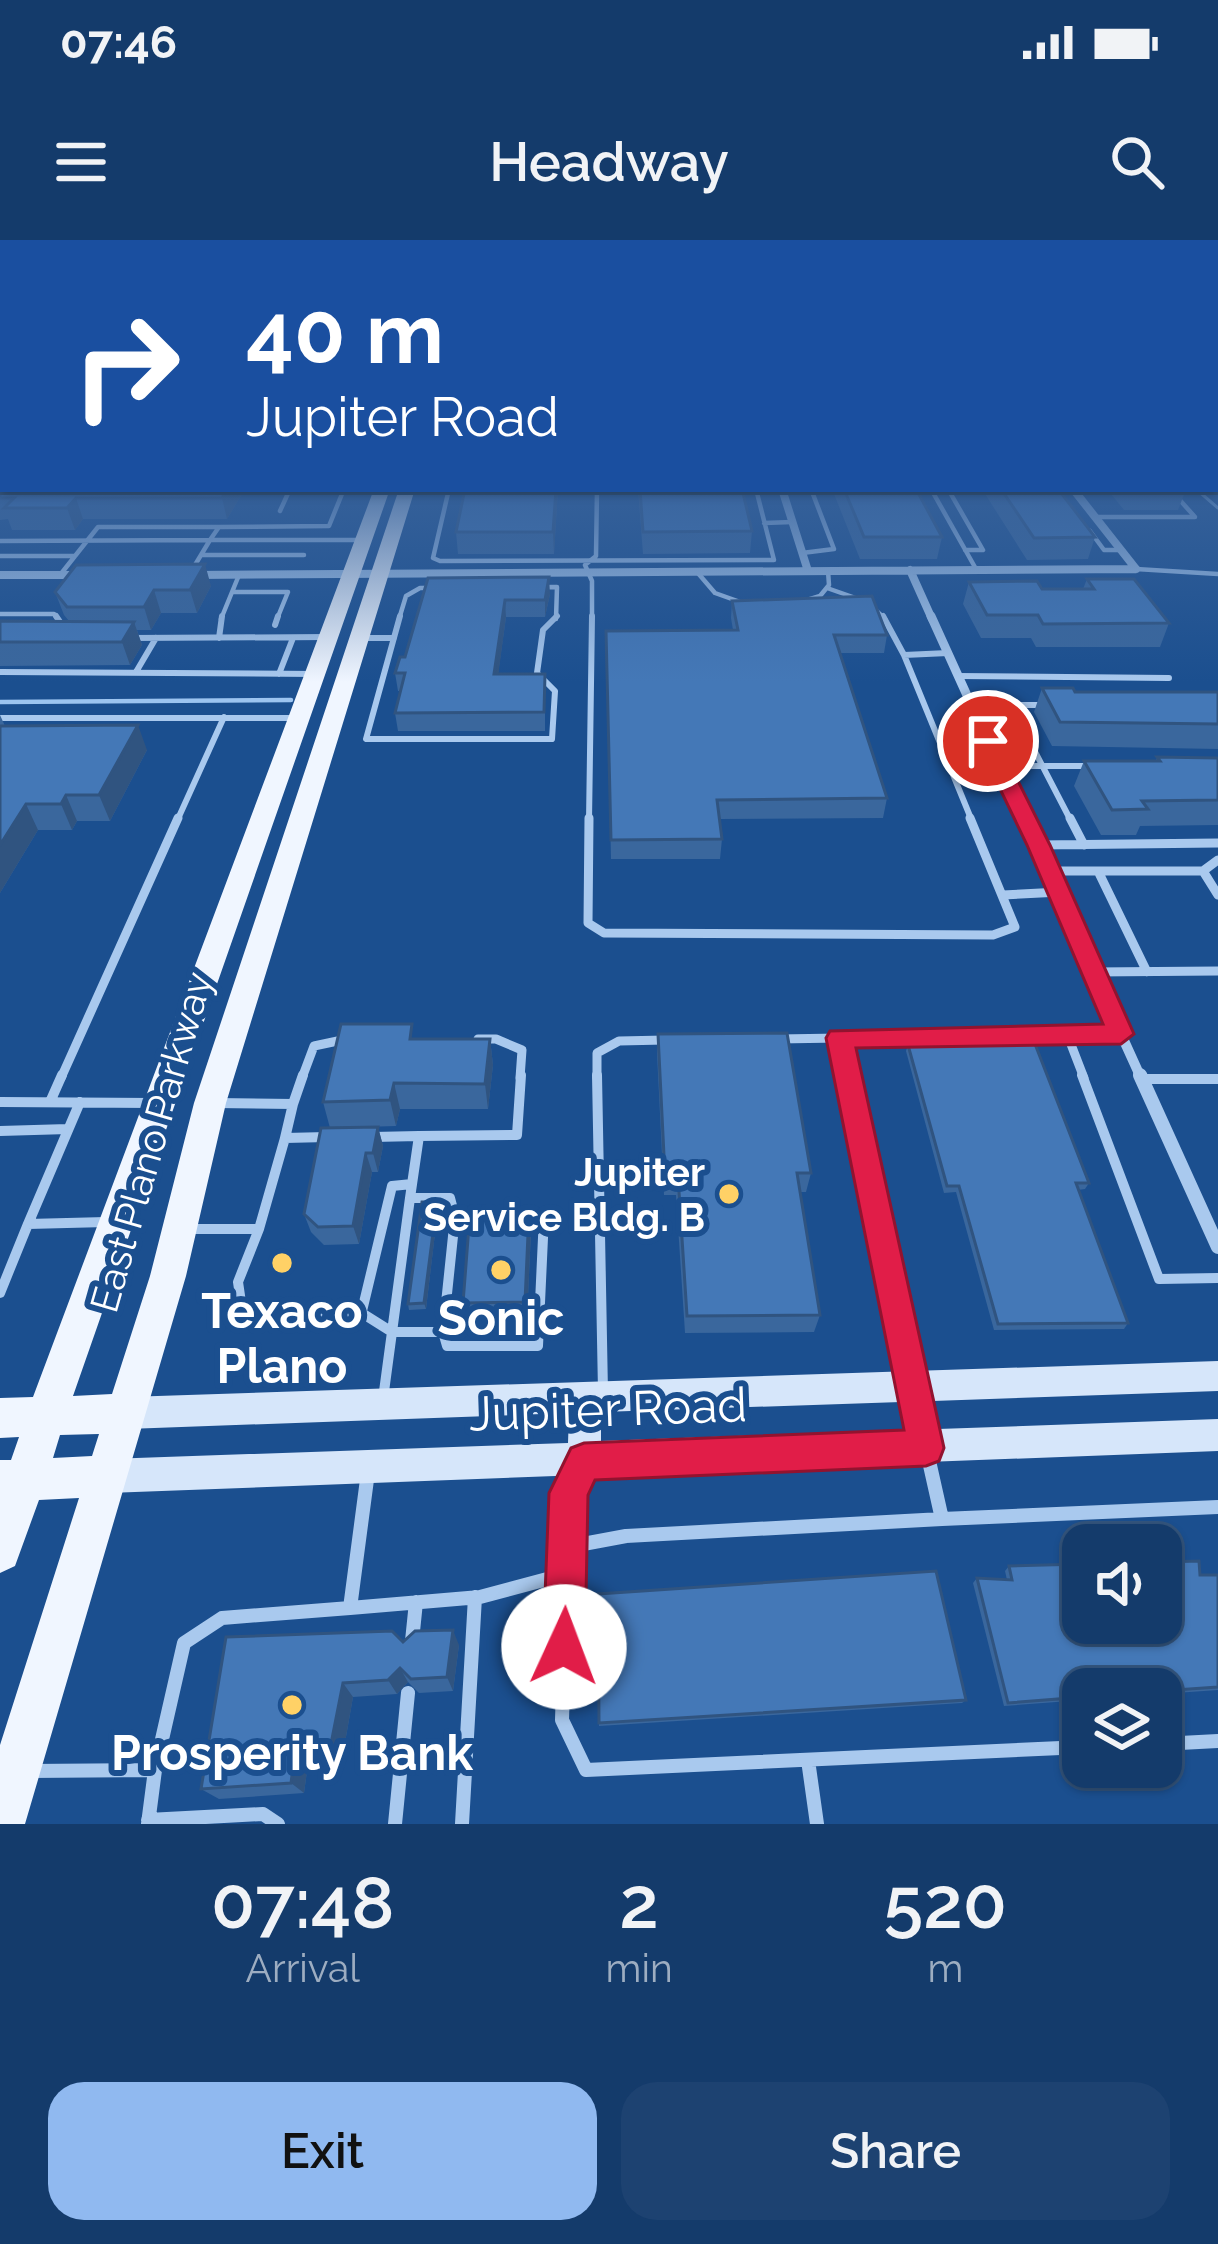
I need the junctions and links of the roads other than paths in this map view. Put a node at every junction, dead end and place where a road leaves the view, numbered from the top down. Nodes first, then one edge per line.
1 (93, 534) edge
2 (214, 534) edge
3 (365, 534) edge
4 (385, 534) edge
5 (439, 534) edge
6 (596, 534) edge
7 (767, 534) edge
8 (796, 534) edge
9 (827, 534) edge
10 (956, 534) edge
11 (974, 534) edge
12 (1093, 534) edge
13 (1108, 534) edge
14 (210, 540) junction
15 (363, 540) junction
16 (0, 541) edge
17 (87, 541) junction
18 (965, 550) junction
19 (1121, 550) junction
20 (802, 553) junction
21 (201, 555) junction
22 (304, 555) dead end
23 (0, 556) edge
24 (75, 556) junction
25 (450, 561) junction
26 (591, 561) junction
27 (1136, 568) junction
28 (976, 569) junction
29 (910, 570) junction
30 (808, 571) junction
31 (828, 571) junction
32 (697, 572) junction
33 (561, 573) junction
34 (588, 573) junction
35 (365, 574) junction
36 (447, 574) junction
37 (1218, 574) edge
38 (0, 575) edge
39 (60, 575) junction
40 (103, 575) edge
41 (189, 575) joint
42 (238, 575) junction
43 (557, 587) junction
44 (827, 587) junction
45 (232, 592) junction
46 (800, 603) edge
47 (757, 604) edge
48 (0, 614) edge
49 (275, 625) dead end
50 (329, 637) junction
51 (54, 638) edge
52 (114, 638) edge
53 (156, 638) junction
54 (219, 638) junction
55 (293, 638) junction
56 (358, 638) junction
57 (394, 638) junction
58 (948, 653) junction
59 (904, 655) junction
60 (0, 672) edge
61 (136, 672) junction
62 (279, 674) junction
63 (316, 674) junction
64 (346, 674) junction
65 (958, 676) junction
66 (1169, 678) dead end
67 (1063, 705) edge
68 (1016, 715) junction
69 (976, 716) junction
70 (0, 718) edge
71 (224, 718) junction
72 (316, 718) junction
73 (1109, 765) edge
74 (999, 766) junction
75 (1044, 766) junction
76 (1218, 843) edge
77 (1039, 845) junction
78 (1084, 845) junction
79 (1218, 860) edge
80 (1050, 871) junction
81 (1097, 871) junction
82 (1203, 871) junction
83 (1060, 892) junction
84 (1218, 895) edge
85 (1003, 896) junction
86 (1218, 971) edge
87 (1147, 972) junction
88 (1094, 973) junction
89 (1067, 1034) junction
90 (1121, 1034) junction
91 (840, 1038) junction
92 (472, 1039) edge
93 (774, 1039) edge
94 (353, 1040) edge
95 (685, 1040) edge
96 (1142, 1079) junction
97 (1218, 1079) edge
98 (0, 1102) edge
99 (50, 1102) junction
100 (80, 1102) junction
101 (158, 1103) junction
102 (210, 1103) junction
103 (293, 1105) junction
104 (68, 1129) junction
105 (0, 1131) edge
106 (419, 1136) junction
107 (285, 1138) junction
108 (412, 1184) junction
109 (410, 1198) junction
110 (455, 1217) junction
111 (114, 1221) junction
112 (28, 1223) junction
113 (177, 1229) junction
114 (259, 1229) junction
115 (1218, 1247) edge
116 (1218, 1278) edge
117 (0, 1293) edge
118 (361, 1315) junction
119 (392, 1332) junction
120 (443, 1332) junction
121 (1218, 1376) edge
122 (914, 1387) junction
123 (594, 1397) junction
124 (382, 1405) junction
125 (128, 1413) junction
126 (48, 1416) junction
127 (0, 1418) edge
128 (1218, 1435) edge
129 (926, 1448) junction
130 (584, 1461) junction
131 (369, 1467) junction
132 (108, 1477) junction
133 (13, 1480) edge
134 (1218, 1507) edge
135 (942, 1519) junction
136 (567, 1547) junction
137 (0, 1551) edge
138 (566, 1574) junction
139 (475, 1598) junction
140 (416, 1602) junction
141 (350, 1608) junction
142 (411, 1646) edge
143 (408, 1694) edge
144 (1218, 1741) edge
145 (1182, 1743) edge
146 (1062, 1748) edge
147 (808, 1760) junction
148 (155, 1770) junction
149 (16, 1771) junction
150 (148, 1822) edge
151 (0, 1824) edge
152 (278, 1824) edge
153 (395, 1824) edge
154 (462, 1824) edge
155 (817, 1824) edge

1 - 17 lane
2 - 14 lane
3 - 15 main road, East Plano Parkway
4 - 35 main road, East Plano Parkway
5 - 25 lane
6 - 26 lane
7 - 26 lane
8 - 20 street
9 - 20 lane
10 - 18 lane
11 - 18 lane
12 - 19 lane
13 - 19 street
14 - 15 lane
14 - 17 lane
14 - 21 lane
15 - 35 main road, East Plano Parkway
16 - 17 lane
17 - 24 lane
18 - 28 lane
19 - 27 street
20 - 30 street
21 - 22 lane
21 - 41 lane
23 - 24 lane
24 - 39 lane
25 - 26 lane
25 - 36 lane
26 - 34 lane
27 - 28 street
27 - 37 lane
28 - 29 street
29 - 31 street
29 - 58 street
30 - 31 street
30 - 32 street
31 - 44 lane
32 - 34 street
32 - 47 lane
33 - 34 street
33 - 36 street
33 - 43 lane
34 - 85 lane
35 - 36 street
35 - 42 street
35 - 50 main road, East Plano Parkway
35 - 56 main road, East Plano Parkway
38 - 39 street
39 - 40 street
41 - 42 street
42 - 45 lane
43 - 57 lane
43 - 57 lane
44 - 46 lane
44 - 59 lane
45 - 49 lane
45 - 54 lane
48 - 51 lane
50 - 55 lane
50 - 56 main road
50 - 63 main road, East Plano Parkway
52 - 53 lane
53 - 54 lane
53 - 61 lane
54 - 55 lane
55 - 62 lane
56 - 57 lane
56 - 64 main road, East Plano Parkway
58 - 59 lane
58 - 65 street
59 - 85 lane
60 - 61 lane
61 - 62 lane
62 - 63 lane
63 - 64 main road
63 - 72 main road, East Plano Parkway
64 - 72 main road, East Plano Parkway
65 - 66 lane
65 - 69 street
67 - 68 lane
68 - 69 lane
68 - 75 lane
69 - 74 street
70 - 71 lane
71 - 72 lane
71 - 99 lane
72 - 101 main road, East Plano Parkway
72 - 102 main road, East Plano Parkway
73 - 75 lane
74 - 75 lane
74 - 77 street
75 - 78 lane
76 - 78 lane
77 - 78 lane
77 - 80 street
79 - 82 lane
80 - 81 lane
80 - 83 street
81 - 82 lane
81 - 87 lane
82 - 84 lane
83 - 85 lane
83 - 88 street
86 - 87 lane
87 - 88 lane
88 - 90 street
89 - 90 lane
89 - 91 lane
89 - 116 lane
90 - 96 street
91 - 93 lane
91 - 122 lane
92 - 106 lane
94 - 103 lane
95 - 123 lane
96 - 97 lane
96 - 115 street
98 - 99 lane
99 - 100 lane
100 - 101 lane
100 - 104 lane
101 - 102 main road
101 - 111 main road, East Plano Parkway
102 - 103 lane
102 - 113 main road, East Plano Parkway
103 - 107 lane
104 - 105 lane
104 - 112 lane
106 - 107 lane
106 - 108 lane
107 - 114 lane
108 - 109 lane
108 - 118 lane
109 - 110 lane
109 - 119 lane
110 - 120 lane
110 - 120 lane
111 - 112 lane
111 - 126 main road, East Plano Parkway
112 - 117 lane
113 - 114 lane
113 - 125 main road, East Plano Parkway
114 - 118 lane
118 - 119 lane
119 - 120 lane
119 - 124 lane
121 - 122 main road, Jupiter Road
122 - 123 main road, Jupiter Road
122 - 129 main road
123 - 124 main road, Jupiter Road
123 - 130 main road
124 - 125 main road, Jupiter Road
125 - 126 main road, Jupiter Road
125 - 132 main road, East Plano Parkway
126 - 127 main road, Jupiter Road
126 - 133 main road, East Plano Parkway
128 - 129 main road, Jupiter Road
129 - 130 main road, Jupiter Road
129 - 135 lane
130 - 131 main road, Jupiter Road
130 - 136 lane
131 - 132 main road, Jupiter Road
131 - 141 lane
132 - 133 main road, Jupiter Road
132 - 149 main road, East Plano Parkway
133 - 137 main road, East Plano Parkway
134 - 135 lane
135 - 136 lane
136 - 138 lane
138 - 139 lane
138 - 147 lane
139 - 140 lane
139 - 154 lane
140 - 141 lane
140 - 142 lane
141 - 148 lane
143 - 153 lane
144 - 145 lane
146 - 147 lane
147 - 155 lane
148 - 149 lane
148 - 150 lane
149 - 151 main road, East Plano Parkway
150 - 152 lane

